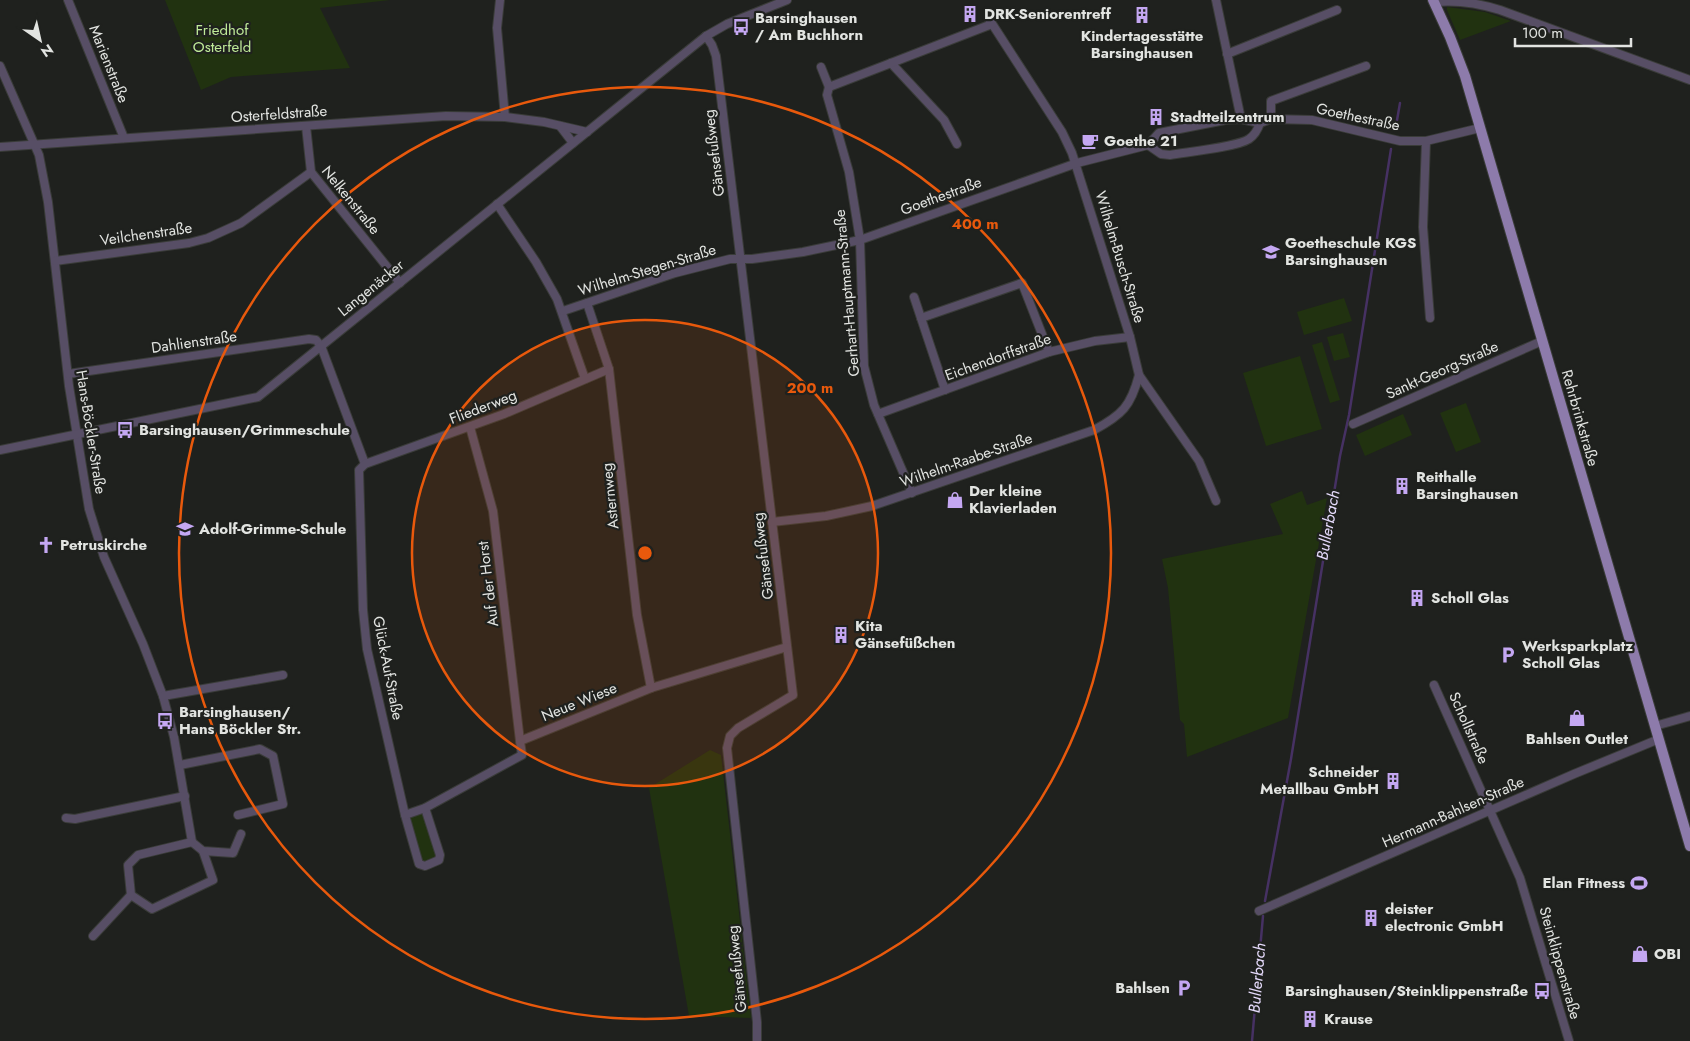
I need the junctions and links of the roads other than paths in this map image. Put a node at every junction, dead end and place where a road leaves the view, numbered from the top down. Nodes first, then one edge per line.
1 (68, 0) edge
2 (500, 0) edge
3 (787, 0) edge
4 (1216, 0) edge
5 (1434, 1) edge
6 (1337, 10) dead end
7 (706, 36) junction
8 (1227, 54) junction
9 (891, 63) junction
10 (0, 66) edge
11 (1366, 66) dead end
12 (821, 67) dead end
13 (1690, 80) edge
14 (829, 87) junction
15 (504, 117) junction
16 (1241, 119) junction
17 (1271, 119) junction
18 (1260, 123) junction
19 (306, 126) junction
20 (560, 126) junction
21 (1480, 128) junction
22 (587, 132) junction
23 (124, 138) junction
24 (1426, 141) junction
25 (573, 143) junction
26 (34, 144) junction
27 (957, 144) dead end
28 (1148, 145) junction
29 (0, 147) edge
30 (1077, 163) junction
31 (311, 172) junction
32 (497, 204) junction
33 (860, 240) junction
34 (740, 259) junction
35 (55, 261) junction
36 (400, 283) junction
37 (914, 297) dead end
38 (588, 302) junction
39 (563, 311) junction
40 (922, 318) junction
41 (1430, 318) dead end
42 (1130, 337) junction
43 (1542, 341) junction
44 (321, 346) junction
45 (1049, 352) junction
46 (609, 369) junction
47 (68, 374) junction
48 (1139, 375) junction
49 (585, 379) junction
50 (945, 390) junction
51 (878, 414) junction
52 (1353, 424) dead end
53 (470, 427) junction
54 (77, 434) junction
55 (0, 450) edge
56 (365, 464) junction
57 (912, 493) junction
58 (1216, 501) dead end
59 (772, 522) junction
60 (787, 646) junction
61 (283, 675) dead end
62 (1434, 685) dead end
63 (651, 688) junction
64 (163, 696) junction
65 (1690, 716) edge
66 (1655, 726) junction
67 (1659, 739) junction
68 (520, 741) junction
69 (180, 765) junction
70 (185, 796) junction
71 (425, 808) junction
72 (1491, 810) junction
73 (238, 815) dead end
74 (405, 815) junction
75 (66, 818) dead end
76 (241, 834) dead end
77 (192, 842) junction
78 (1690, 846) edge
79 (203, 851) junction
80 (131, 894) junction
81 (1259, 911) dead end
82 (93, 936) dead end
83 (757, 1041) edge
84 (1569, 1041) edge

1 - 23 street, Marienstraße
2 - 15 street
3 - 7 street, Langenäcker
4 - 8 street
5 - 13 street
5 - 21 main road, Rehrbrinkstraße
6 - 8 street
7 - 22 street, Langenäcker
7 - 34 street, Gänsefußweg
8 - 16 street
9 - 14 street
9 - 27 street
9 - 30 street, Wilhelm-Busch-Straße
10 - 26 street, Hans-Böckler-Straße
11 - 17 street
12 - 14 street, Gerhart-Hauptmann-Straße
14 - 33 street, Gerhart-Hauptmann-Straße
15 - 19 street, Osterfeldstraße
15 - 20 street, Osterfeldstraße
16 - 18 street, Goethestraße
16 - 28 street, Goethestraße
17 - 18 street, Goethestraße
17 - 24 street, Goethestraße
18 - 28 street, Goethestraße
19 - 23 street, Osterfeldstraße
19 - 31 street, Nelkenstraße
20 - 22 street, Osterfeldstraße
20 - 25 street
21 - 24 street, Goethestraße
21 - 43 main road, Rehrbrinkstraße
22 - 25 street, Langenäcker
23 - 26 street, Osterfeldstraße
24 - 41 street
25 - 32 street, Langenäcker
26 - 29 street, Osterfeldstraße
26 - 35 street, Hans-Böckler-Straße
28 - 30 street, Goethestraße
30 - 33 street, Goethestraße
30 - 42 street, Wilhelm-Busch-Straße
31 - 35 street, Veilchenstraße
31 - 36 street, Nelkenstraße
32 - 36 street, Langenäcker
32 - 39 street
33 - 34 street, Goethestraße
33 - 51 street, Gerhart-Hauptmann-Straße
34 - 38 street, Wilhelm-Stegen-Straße
34 - 59 street, Gänsefußweg
35 - 47 street, Hans-Böckler-Straße
36 - 44 street, Langenäcker
37 - 40 street
38 - 39 street, Wilhelm-Stegen-Straße
38 - 46 street, Asternweg
39 - 49 street
40 - 45 street
40 - 50 street
42 - 45 street, Eichendorffstraße
42 - 48 street, Wilhelm-Busch-Straße
43 - 52 street, Sankt-Georg-Straße
43 - 66 main road, Rehrbrinkstraße
44 - 47 street, Dahlienstraße
44 - 54 street, Langenäcker
44 - 56 street
45 - 50 street, Eichendorffstraße
46 - 49 street, Fliederweg
46 - 63 street, Asternweg
47 - 54 street, Hans-Böckler-Straße
48 - 57 street, Wilhelm-Raabe-Straße
48 - 58 street, Wilhelm-Busch-Straße
49 - 53 street, Fliederweg
50 - 51 street, Eichendorffstraße
51 - 57 street, Gerhart-Hauptmann-Straße
53 - 56 street, Fliederweg
53 - 68 street, Auf der Horst
54 - 55 street, Langenäcker
54 - 64 street, Hans-Böckler-Straße
56 - 74 street, Glück-Auf-Straße
57 - 59 street, Wilhelm-Raabe-Straße
59 - 60 street, Gänsefußweg
60 - 63 street, Neue Wiese
60 - 83 street, Gänsefußweg
61 - 64 street
62 - 72 street, Schollstraße
63 - 68 street, Neue Wiese
64 - 69 street, Hans-Böckler-Straße
65 - 66 street
66 - 67 main road, Rehrbrinkstraße
67 - 72 street, Hermann-Bahlsen-Straße
67 - 78 main road, Rehrbrinkstraße
68 - 71 street
69 - 70 street, Hans-Böckler-Straße
69 - 73 street
70 - 75 street
70 - 77 street, Hans-Böckler-Straße
71 - 74 street
71 - 74 street, Glück-Auf-Straße
72 - 81 street, Hermann-Bahlsen-Straße
72 - 84 street, Steinklippenstraße
76 - 79 street
77 - 79 street
77 - 80 street
79 - 80 street
80 - 82 street

